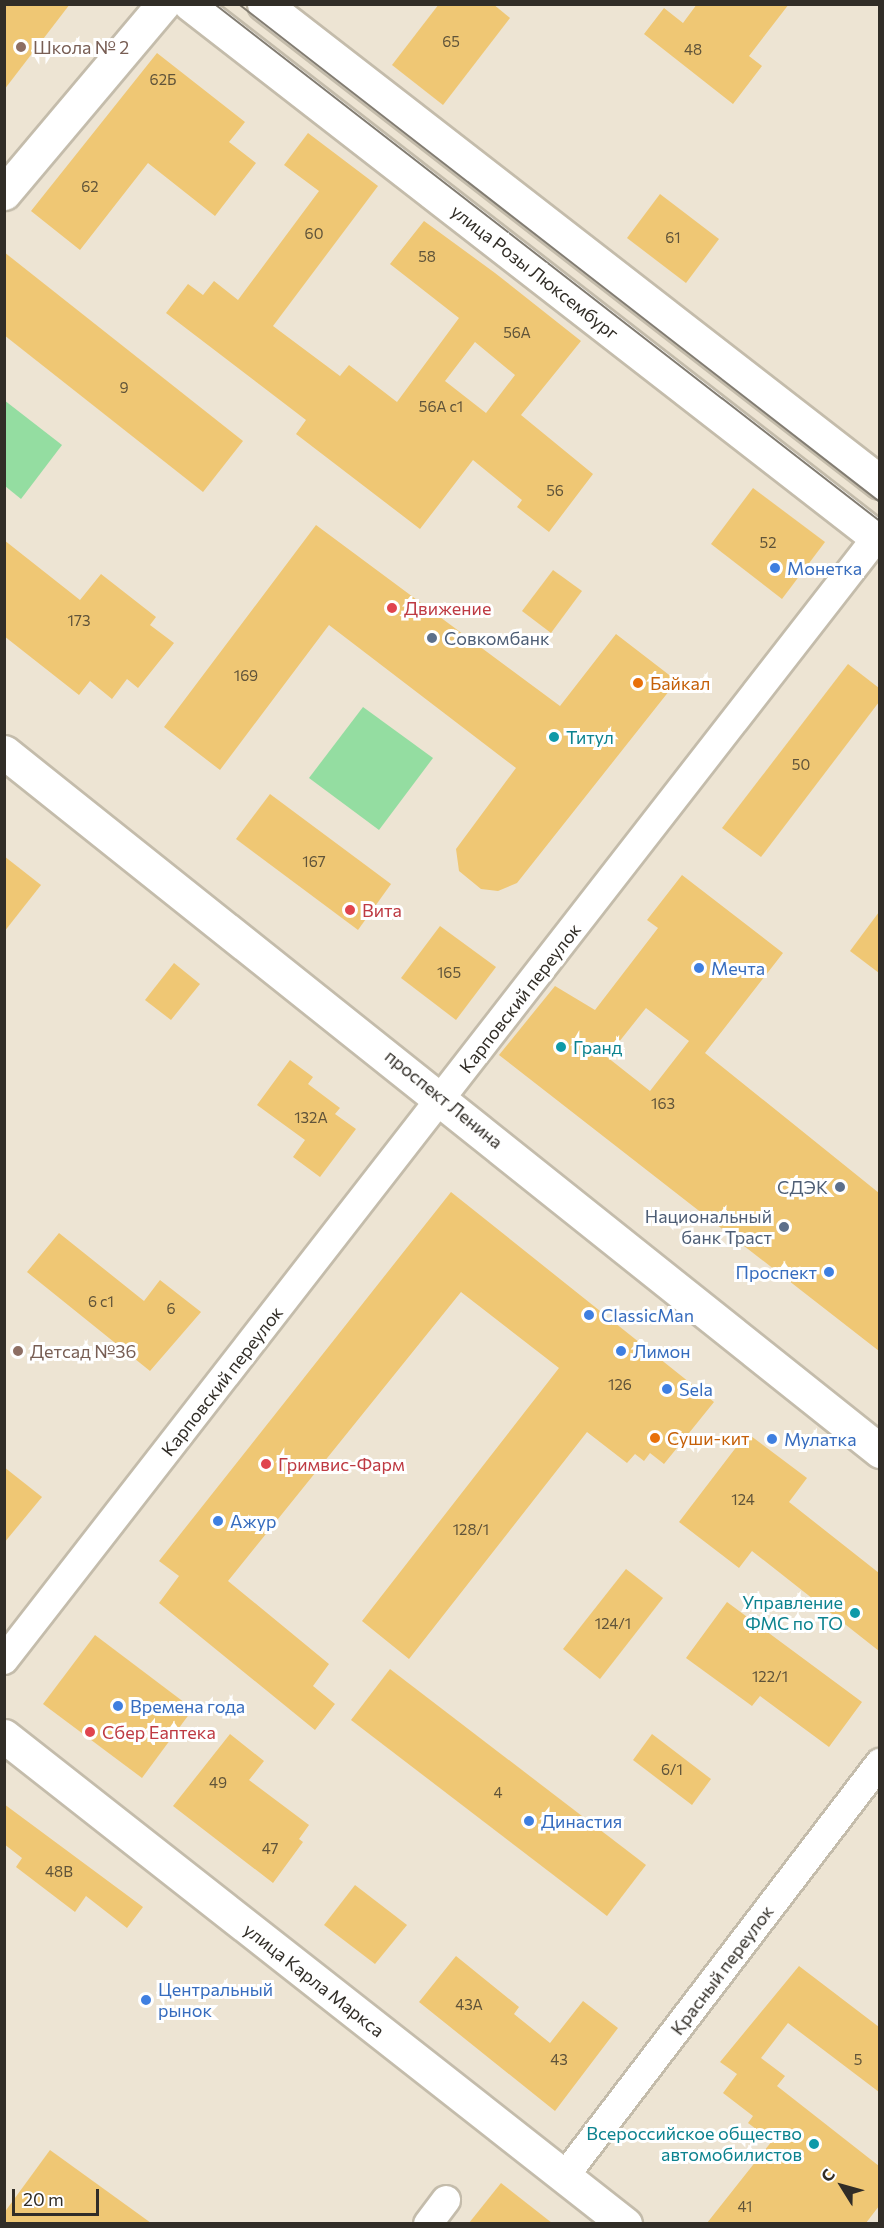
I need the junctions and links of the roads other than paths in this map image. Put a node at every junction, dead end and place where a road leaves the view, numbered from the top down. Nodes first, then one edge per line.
1 (163, 4) edge
2 (190, 4) edge
3 (264, 4) edge
4 (4, 193) edge
5 (879, 482) edge
6 (878, 537) edge
7 (4, 752) edge
8 (442, 1098) junction
9 (879, 1451) edge
10 (4, 1660) edge
11 (4, 1736) edge
12 (879, 1763) edge
13 (564, 2177) junction
14 (446, 2200) dead end
15 (428, 2223) edge
16 (625, 2223) edge

1 - 4 main road
2 - 6 main road, улица Розы Люксембург
3 - 5 main road
6 - 8 street, Карповский переулок
7 - 8 main road, проспект Ленина
8 - 9 main road, проспект Ленина
8 - 10 street, Карповский переулок
11 - 13 main road, улица Карла Маркса
12 - 13 street, Красный переулок
13 - 16 main road, улица Карла Маркса
14 - 15 street

